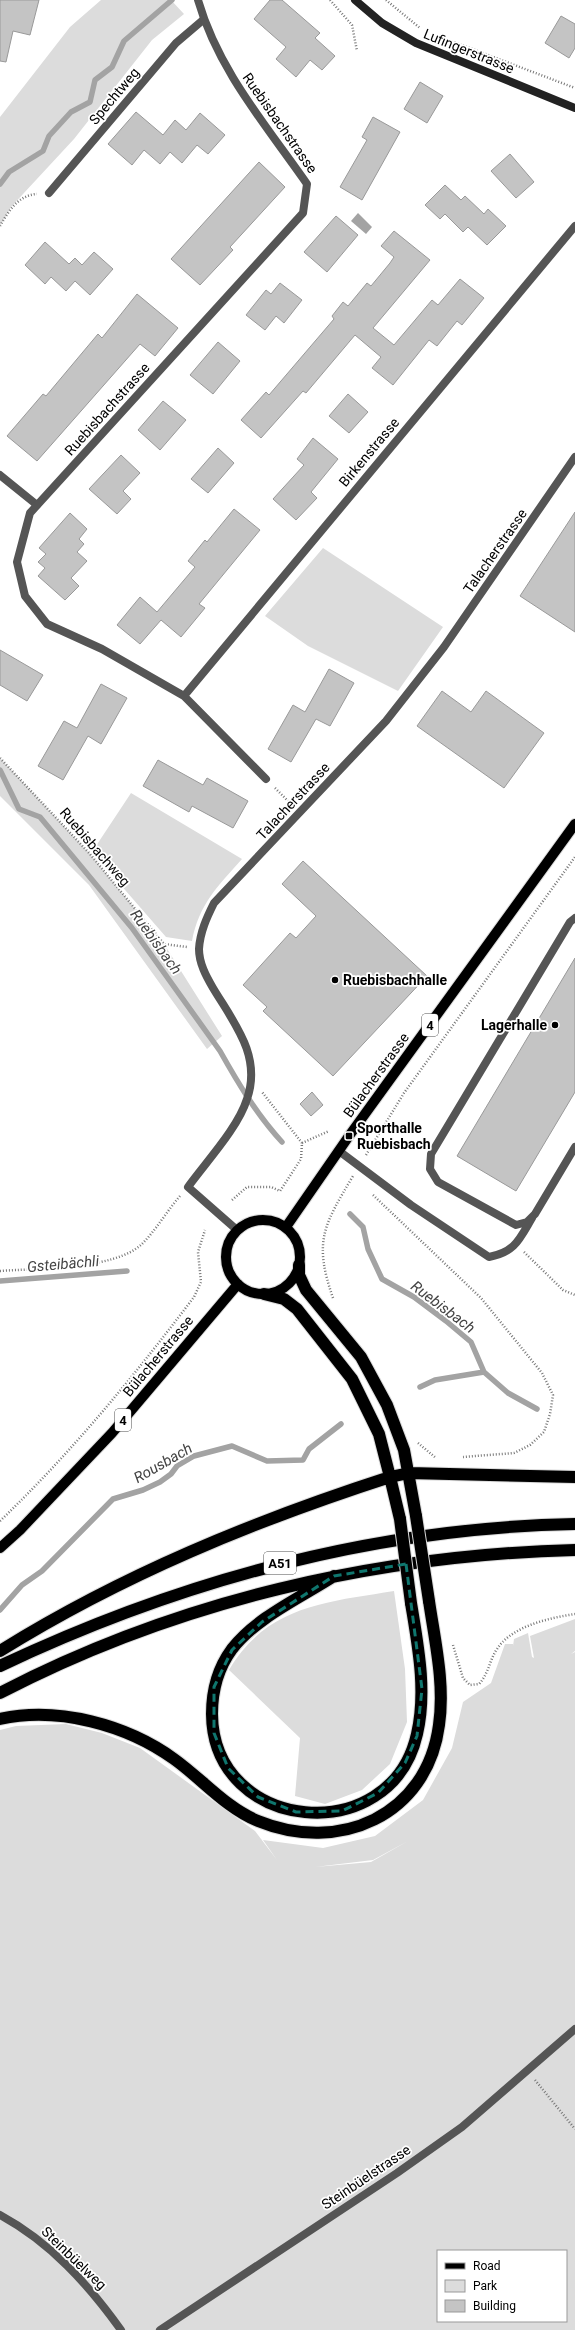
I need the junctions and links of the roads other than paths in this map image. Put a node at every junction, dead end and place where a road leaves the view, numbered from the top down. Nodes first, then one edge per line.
1 (198, 0) edge
2 (358, 2) edge
3 (203, 20) junction
4 (575, 108) edge
5 (49, 193) road end
6 (575, 226) edge
7 (575, 457) edge
8 (0, 475) edge
9 (37, 505) junction
10 (184, 696) junction
11 (266, 779) road end
12 (575, 824) edge
13 (575, 918) edge
14 (575, 1147) edge
15 (339, 1151) junction
16 (535, 1214) junction
17 (286, 1227) junction
18 (237, 1230) junction
19 (299, 1265) junction
20 (238, 1284) junction
21 (264, 1294) junction
22 (409, 1473) junction
23 (390, 1477) junction
24 (575, 1477) edge
25 (575, 1524) edge
26 (0, 1548) edge
27 (575, 1550) edge
28 (334, 1576) junction
29 (0, 1651) edge
30 (0, 1666) edge
31 (0, 1693) edge
32 (0, 1720) edge
33 (575, 2029) edge
34 (0, 2215) edge
35 (121, 2330) edge
36 (160, 2330) edge

1 - 3 street, Ruebisbachstrasse
2 - 4 main road, Lufingerstrasse
3 - 5 street, Spechtweg
3 - 9 street, Ruebisbachstrasse
6 - 10 street, Birkenstrasse
7 - 18 street, Talacherstrasse
8 - 9 street
9 - 10 street, Ruebisbachstrasse
10 - 11 street, Ruebisbachstrasse
12 - 15 main road, Bülacherstrasse / 4
13 - 16 street
14 - 16 street
15 - 16 street
15 - 17 main road, Bülacherstrasse / 4
17 - 18 main road
17 - 19 main road
18 - 20 main road
19 - 21 main road
19 - 22 highway
20 - 21 main road
20 - 26 main road, Bülacherstrasse / 4
21 - 23 highway
22 - 23 highway
22 - 24 highway
22 - 32 highway, bridge
23 - 28 highway, bridge
23 - 29 highway
25 - 30 highway, A51
27 - 28 highway, A51
28 - 31 highway, A51
33 - 36 street, Steinbüelstrasse
34 - 35 street, Steinbüelweg

